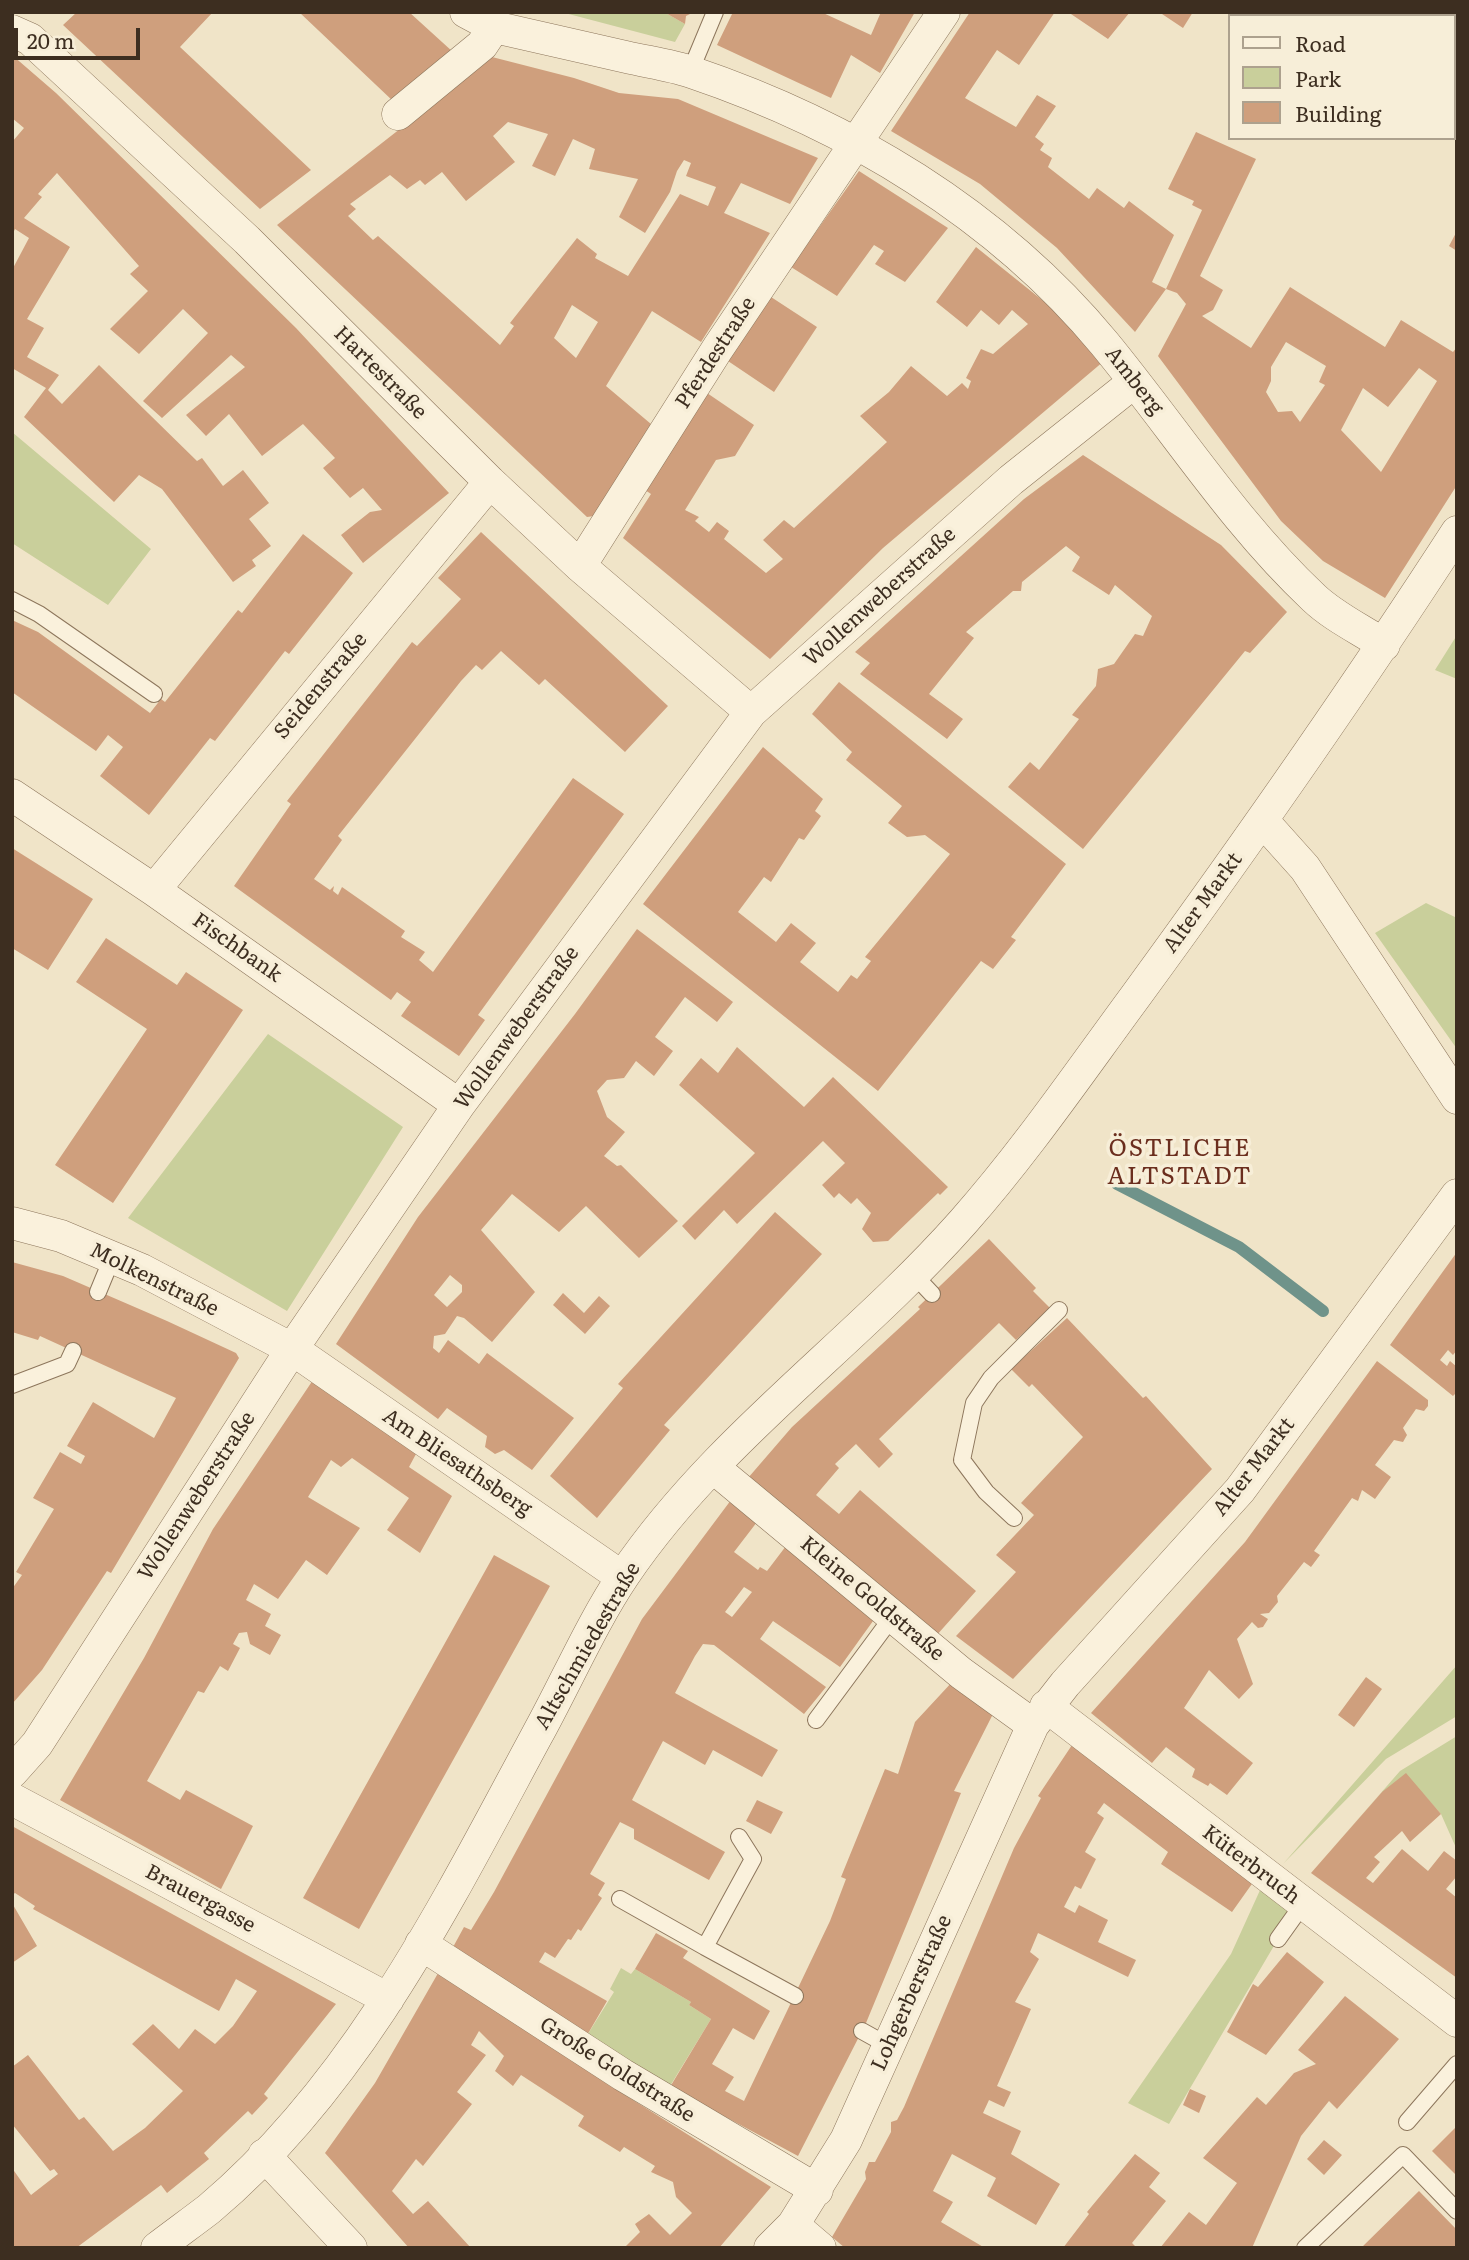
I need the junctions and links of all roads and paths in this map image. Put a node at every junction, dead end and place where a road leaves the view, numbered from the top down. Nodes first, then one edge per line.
1 (466, 12) edge
2 (715, 12) edge
3 (944, 12) edge
4 (495, 27) junction
5 (12, 31) edge
6 (690, 72) junction
7 (398, 114) dead end
8 (858, 143) junction
9 (1134, 382) junction
10 (490, 482) junction
11 (1457, 532) edge
12 (580, 566) junction
13 (12, 600) edge
14 (1384, 645) junction
15 (154, 694) dead end
16 (751, 712) junction
17 (12, 795) edge
18 (1262, 820) junction
19 (154, 890) junction
20 (1457, 1098) edge
21 (459, 1105) junction
22 (1457, 1195) edge
23 (966, 1219) joint
24 (12, 1223) edge
25 (112, 1258) junction
26 (98, 1292) dead end
27 (1059, 1310) dead end
28 (292, 1349) junction
29 (73, 1351) dead end
30 (12, 1385) edge
31 (713, 1468) junction
32 (1014, 1518) dead end
33 (622, 1577) junction
34 (892, 1616) junction
35 (1040, 1716) junction
36 (816, 1720) dead end
37 (12, 1772) edge
38 (12, 1799) edge
39 (739, 1837) dead end
40 (620, 1899) dead end
41 (1303, 1904) junction
42 (1278, 1939) dead end
43 (421, 1944) junction
44 (705, 1947) junction
45 (795, 1996) dead end
46 (388, 1998) junction
47 (1457, 2021) edge
48 (1457, 2064) edge
49 (1407, 2122) dead end
50 (264, 2155) junction
51 (817, 2190) junction
52 (1457, 2211) edge
53 (793, 2225) junction
54 (157, 2248) edge
55 (351, 2248) edge
56 (770, 2248) edge
57 (820, 2248) edge
58 (1305, 2248) edge

1 - 4 street, Amberg
2 - 6 lane
3 - 8 street, Pferdestraße
4 - 6 street, Amberg
4 - 7 street
5 - 10 street, Hartestraße
6 - 8 street, Amberg
8 - 9 street, Amberg
8 - 12 street, Pferdestraße
9 - 14 street, Amberg
9 - 16 street, Wollenweberstraße
10 - 12 street, Hartestraße
10 - 19 street, Seidenstraße
11 - 14 street, Alter Markt
12 - 16 street, Hartestraße
13 - 15 lane
14 - 18 street, Alter Markt
16 - 21 street, Wollenweberstraße
17 - 19 street, Fischbank
18 - 20 street
18 - 23 street, Alter Markt
19 - 21 street, Fischbank
21 - 28 street, Wollenweberstraße
22 - 35 street, Alter Markt
23 - 31 street, Altschmiedestraße
24 - 25 street, Molkenstraße
25 - 26 lane
25 - 28 street, Molkenstraße
27 - 32 lane
28 - 33 street, Am Bliesathsberg
28 - 37 street, Wollenweberstraße
29 - 30 lane
31 - 33 street, Altschmiedestraße
31 - 34 street, Kleine Goldstraße
33 - 43 street, Altschmiedestraße
34 - 35 street, Kleine Goldstraße
34 - 36 lane
35 - 41 street, Küterbruch
35 - 51 street, Lohgerberstraße
38 - 46 street, Brauergasse
39 - 44 lane
40 - 44 lane
41 - 42 lane
41 - 47 street, Küterbruch
43 - 46 street, Altschmiedestraße
43 - 51 street, Große Goldstraße
44 - 45 lane
46 - 50 street, Altschmiedestraße
48 - 49 lane
50 - 54 street, Altschmiedestraße
50 - 55 street
51 - 53 street, Lohgerberstraße
52 - 58 lane
53 - 56 street, Lohgerberstraße
53 - 57 street

